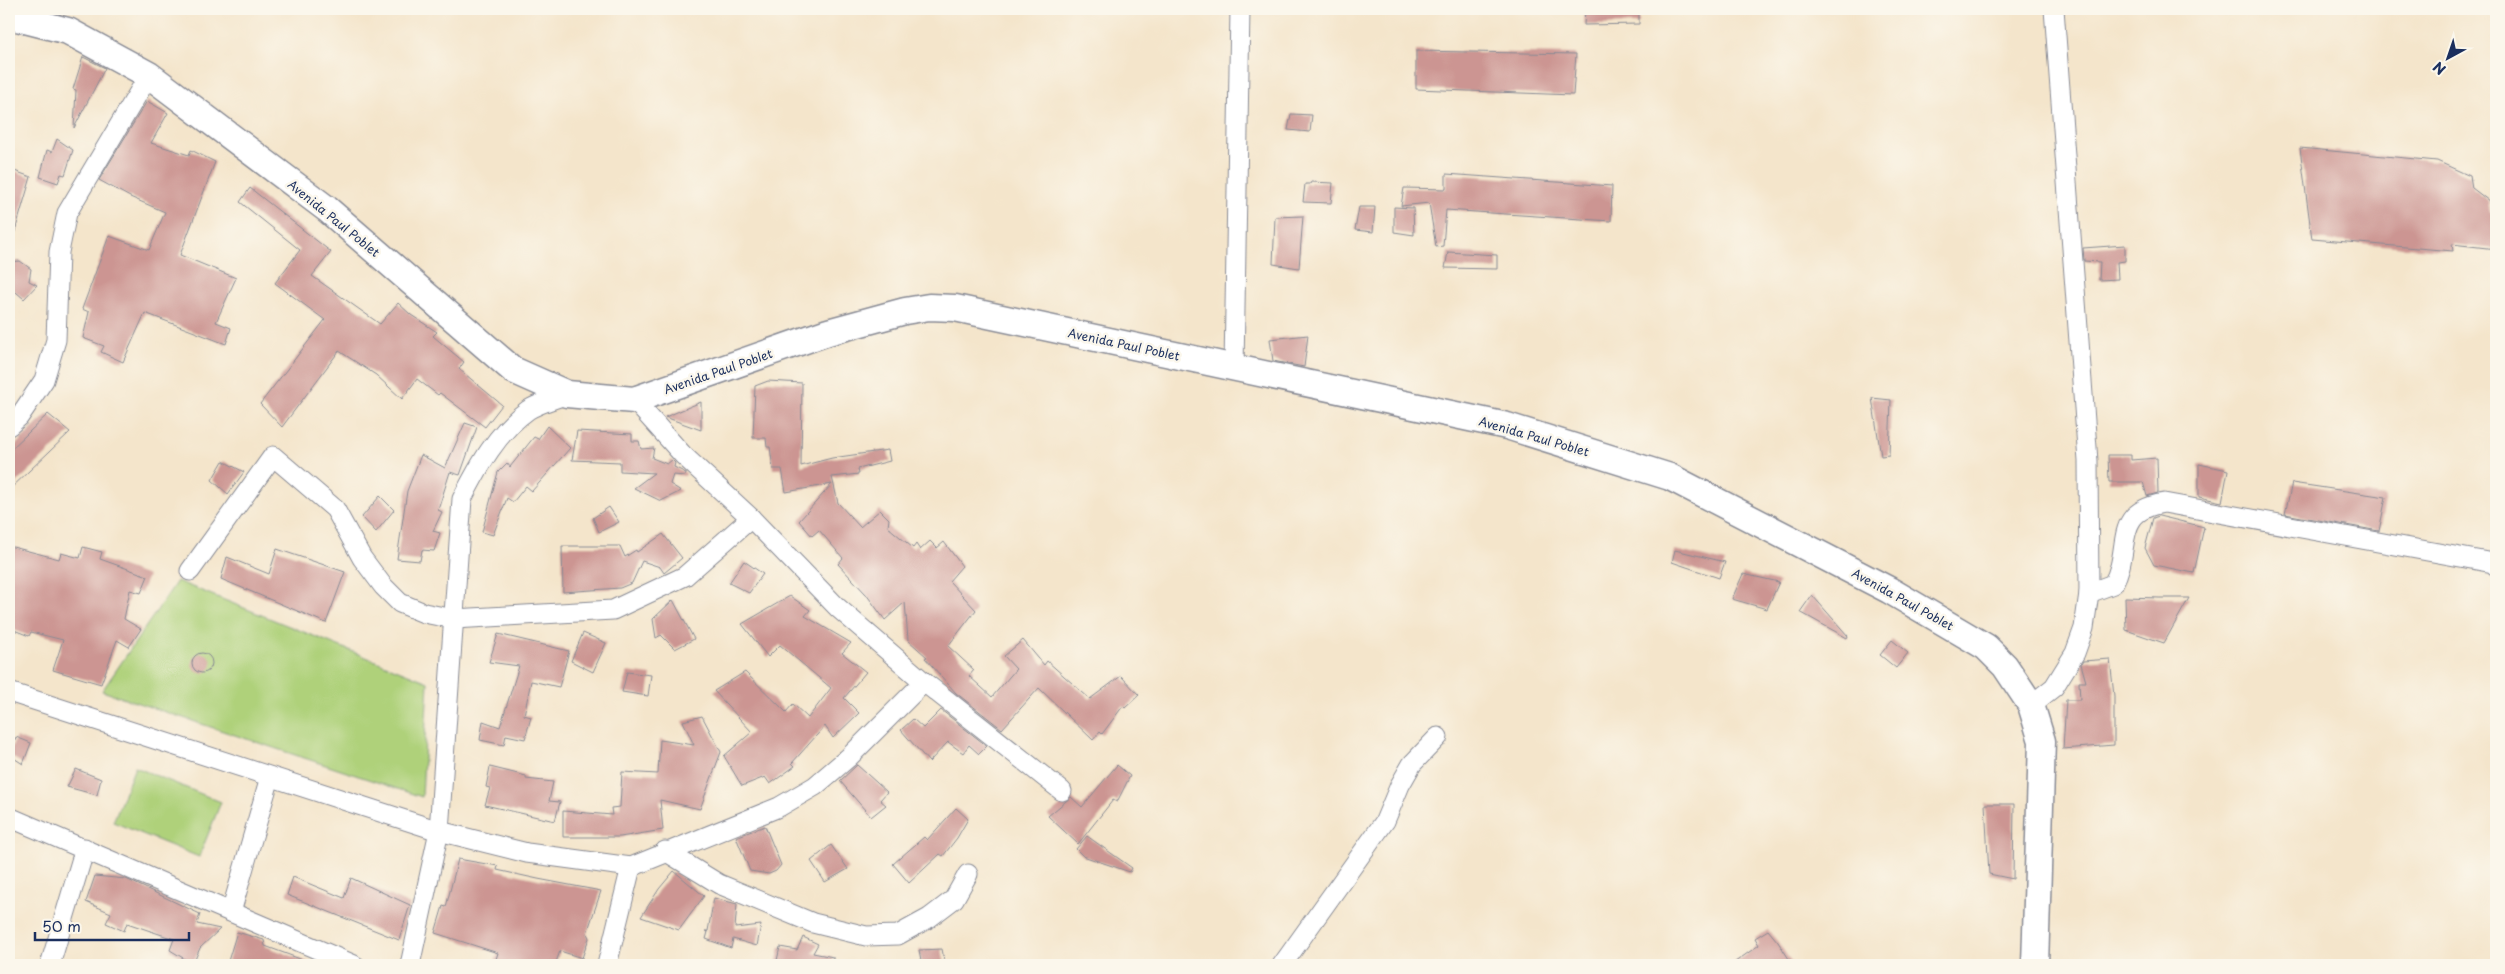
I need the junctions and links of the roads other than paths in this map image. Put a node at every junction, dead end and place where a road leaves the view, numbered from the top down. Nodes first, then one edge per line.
1 (1240, 9) edge
2 (2054, 9) edge
3 (9, 16) edge
4 (149, 75) junction
5 (1234, 368) junction
6 (567, 394) junction
7 (634, 400) junction
8 (9, 426) edge
9 (751, 518) junction
10 (2496, 566) edge
11 (190, 571) dead end
12 (2089, 593) junction
13 (454, 619) junction
14 (924, 682) junction
15 (9, 694) edge
16 (2031, 705) junction
17 (1438, 737) dead end
18 (270, 777) junction
19 (1062, 791) dead end
20 (9, 817) edge
21 (439, 831) junction
22 (85, 848) junction
23 (665, 851) junction
24 (631, 867) junction
25 (968, 874) dead end
26 (231, 912) junction
27 (50, 965) edge
28 (354, 965) edge
29 (410, 965) edge
30 (607, 965) edge
31 (1282, 965) edge
32 (2035, 965) edge

1 - 5 street
2 - 12 street
3 - 4 main road, Avenida Paul Poblet
4 - 6 main road, Avenida Paul Poblet
4 - 8 street
5 - 7 main road, Avenida Paul Poblet
5 - 16 main road, Avenida Paul Poblet
6 - 7 main road, Avenida Paul Poblet
6 - 13 street
7 - 9 street
9 - 13 street
9 - 14 street
10 - 12 street
11 - 13 street
12 - 16 street
13 - 21 street
14 - 19 street
14 - 23 street
15 - 18 street
16 - 32 main road, Avenida Paul Poblet
17 - 31 street
18 - 21 street
18 - 26 street
20 - 22 street
21 - 24 street
21 - 29 street
22 - 26 street
22 - 27 street
23 - 24 street
23 - 25 street
24 - 30 street
26 - 28 street

